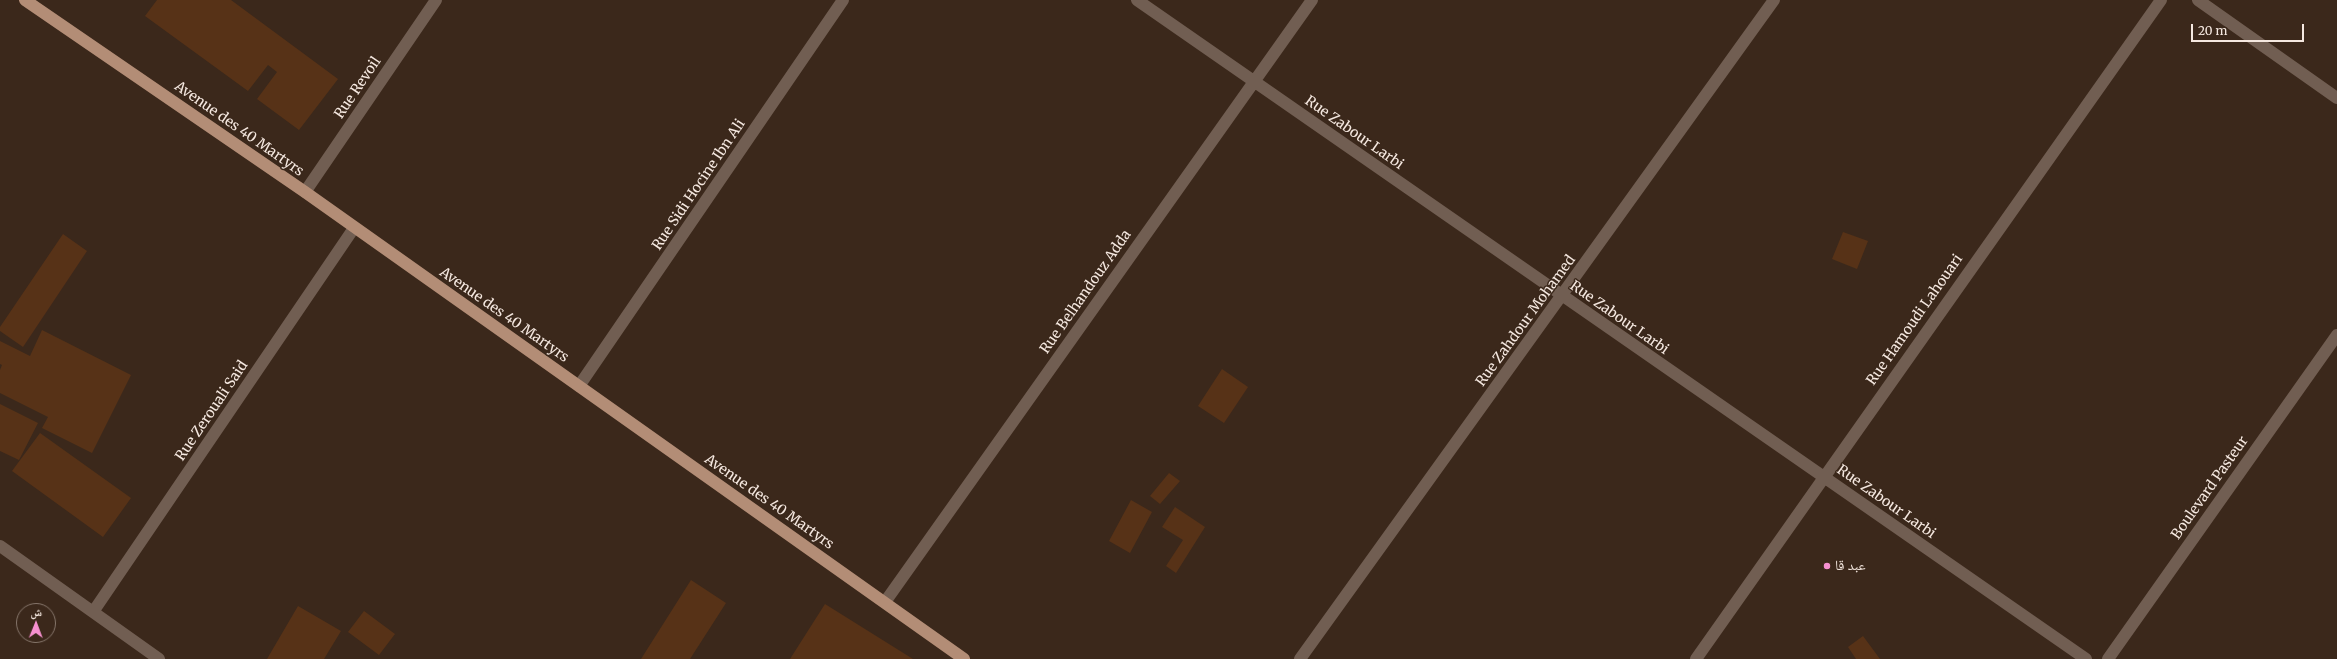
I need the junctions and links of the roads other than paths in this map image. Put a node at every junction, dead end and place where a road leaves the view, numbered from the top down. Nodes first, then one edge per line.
1 (25, 0) edge
2 (436, 0) edge
3 (843, 0) edge
4 (1137, 0) edge
5 (1312, 0) edge
6 (1774, 0) edge
7 (2161, 0) edge
8 (2198, 0) edge
9 (1254, 81) junction
10 (2337, 98) edge
11 (305, 192) junction
12 (354, 228) junction
13 (1562, 297) junction
14 (2337, 334) edge
15 (579, 386) junction
16 (1823, 477) junction
17 (0, 546) edge
18 (885, 602) junction
19 (93, 612) junction
20 (160, 659) edge
21 (964, 659) edge
22 (1300, 659) edge
23 (1696, 659) edge
24 (2086, 659) edge
25 (2108, 659) edge

1 - 11 main road, Avenue des 40 Martyrs
2 - 11 street, Rue Revoil
3 - 15 street, Rue Sidi Hocine Ibn Ali
4 - 9 street, Rue Zabour Larbi
5 - 9 street, Rue Belhandouz Adda
6 - 13 street, Rue Zahdour Mohamed
7 - 16 street, Rue Hamoudi Lahouari
8 - 10 street
9 - 13 street, Rue Zabour Larbi
9 - 18 street, Rue Belhandouz Adda
11 - 12 main road, Avenue des 40 Martyrs
12 - 15 main road, Avenue des 40 Martyrs
12 - 19 street, Rue Zerouali Said
13 - 16 street, Rue Zabour Larbi
13 - 22 street, Rue Zahdour Mohamed
14 - 25 street, Boulevard Pasteur
15 - 18 main road, Avenue des 40 Martyrs
16 - 23 street, Rue Hamoudi Lahouari
16 - 24 street, Rue Zabour Larbi
17 - 19 street
18 - 21 main road, Avenue des 40 Martyrs
19 - 20 street

